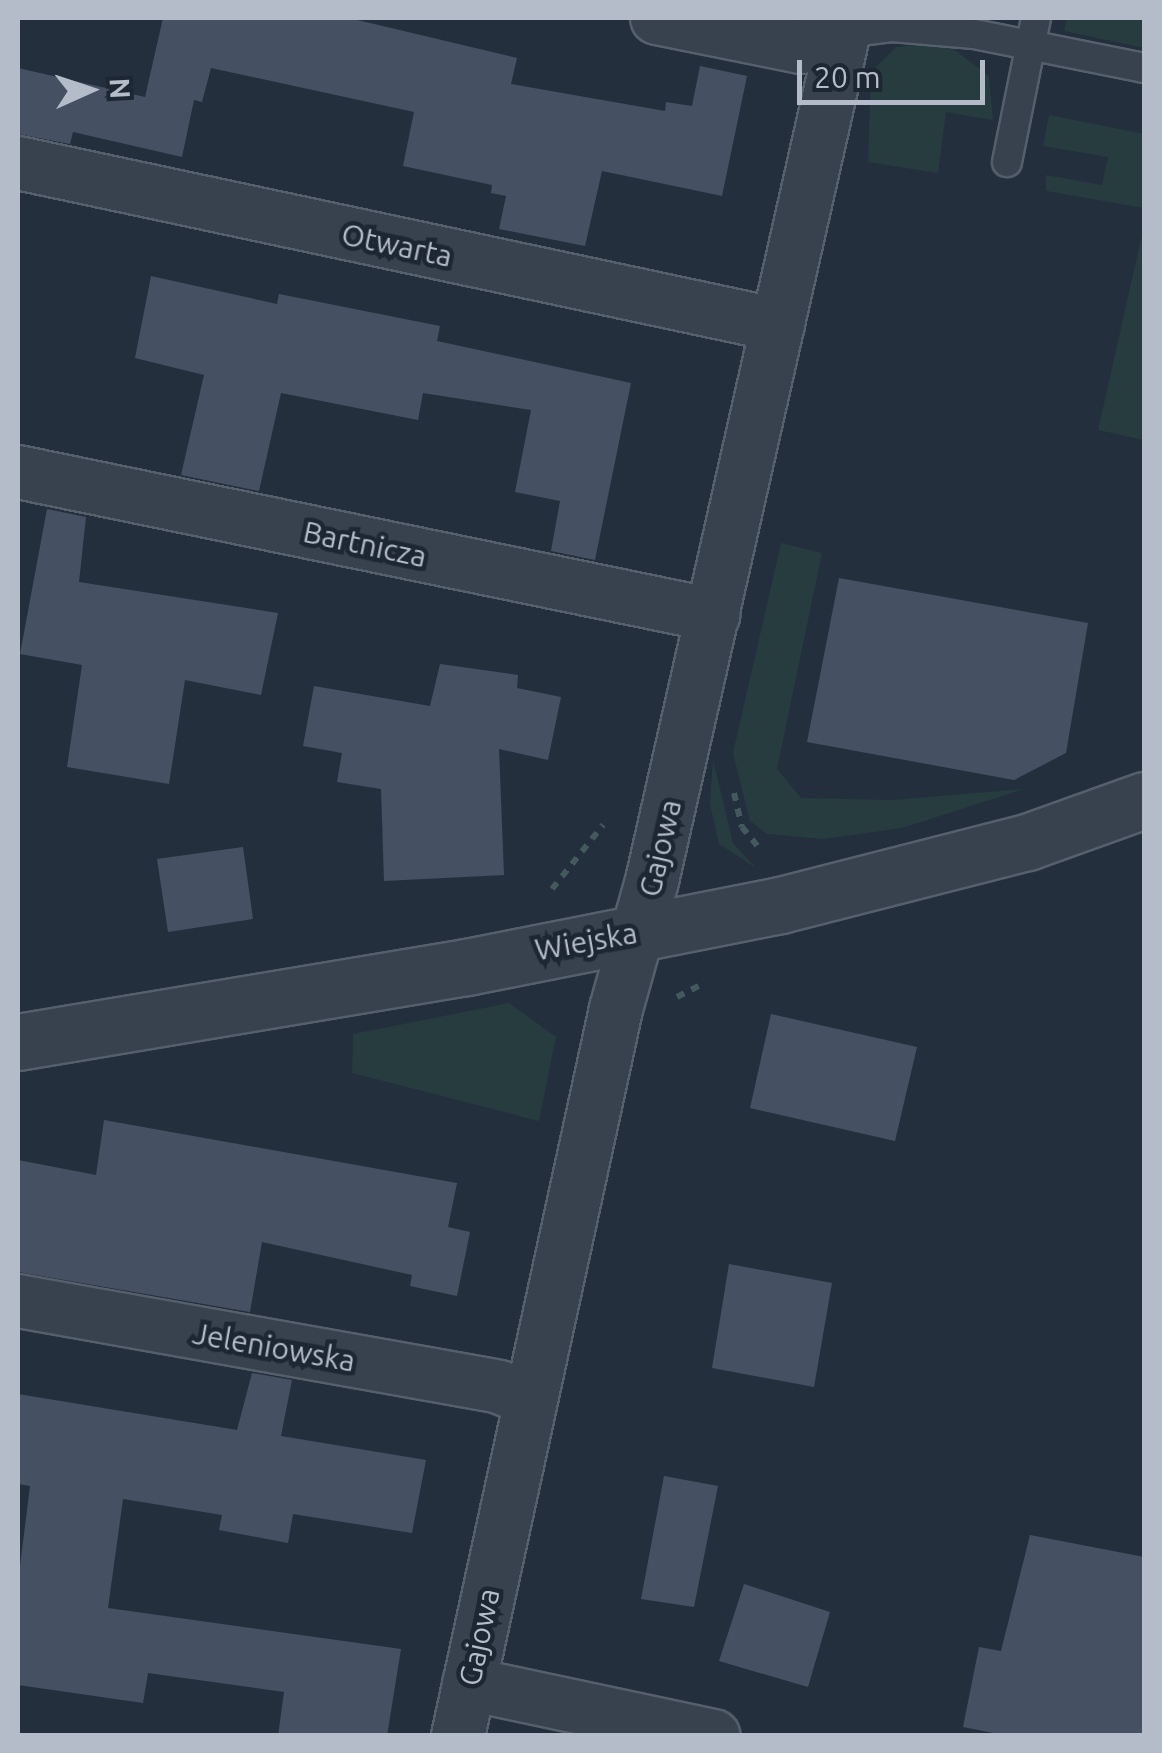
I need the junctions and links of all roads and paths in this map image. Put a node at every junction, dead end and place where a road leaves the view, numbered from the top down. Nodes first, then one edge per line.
1 (657, 18) edge
2 (845, 26) edge
3 (1034, 31) edge
4 (1144, 68) edge
5 (1007, 162) dead end
6 (18, 163) edge
7 (778, 325) junction
8 (18, 472) edge
9 (713, 614) junction
10 (730, 772) dead end
11 (1144, 800) edge
12 (763, 850) dead end
13 (640, 932) junction
14 (18, 1042) edge
15 (18, 1301) edge
16 (529, 1398) junction
17 (469, 1684) junction
18 (458, 1736) edge
19 (714, 1736) edge

1 - 2 street
2 - 3 lane
2 - 7 street, Gajowa
3 - 4 lane
3 - 5 lane
6 - 7 street, Otwarta
7 - 9 street, Gajowa
8 - 9 street, Bartnicza
9 - 13 street, Gajowa
10 - 12 path
11 - 13 street, Wiejska
13 - 14 street, Wiejska
13 - 16 street, Gajowa
15 - 16 street, Jeleniowska
16 - 17 street, Gajowa
17 - 18 street, Gajowa
17 - 19 street

